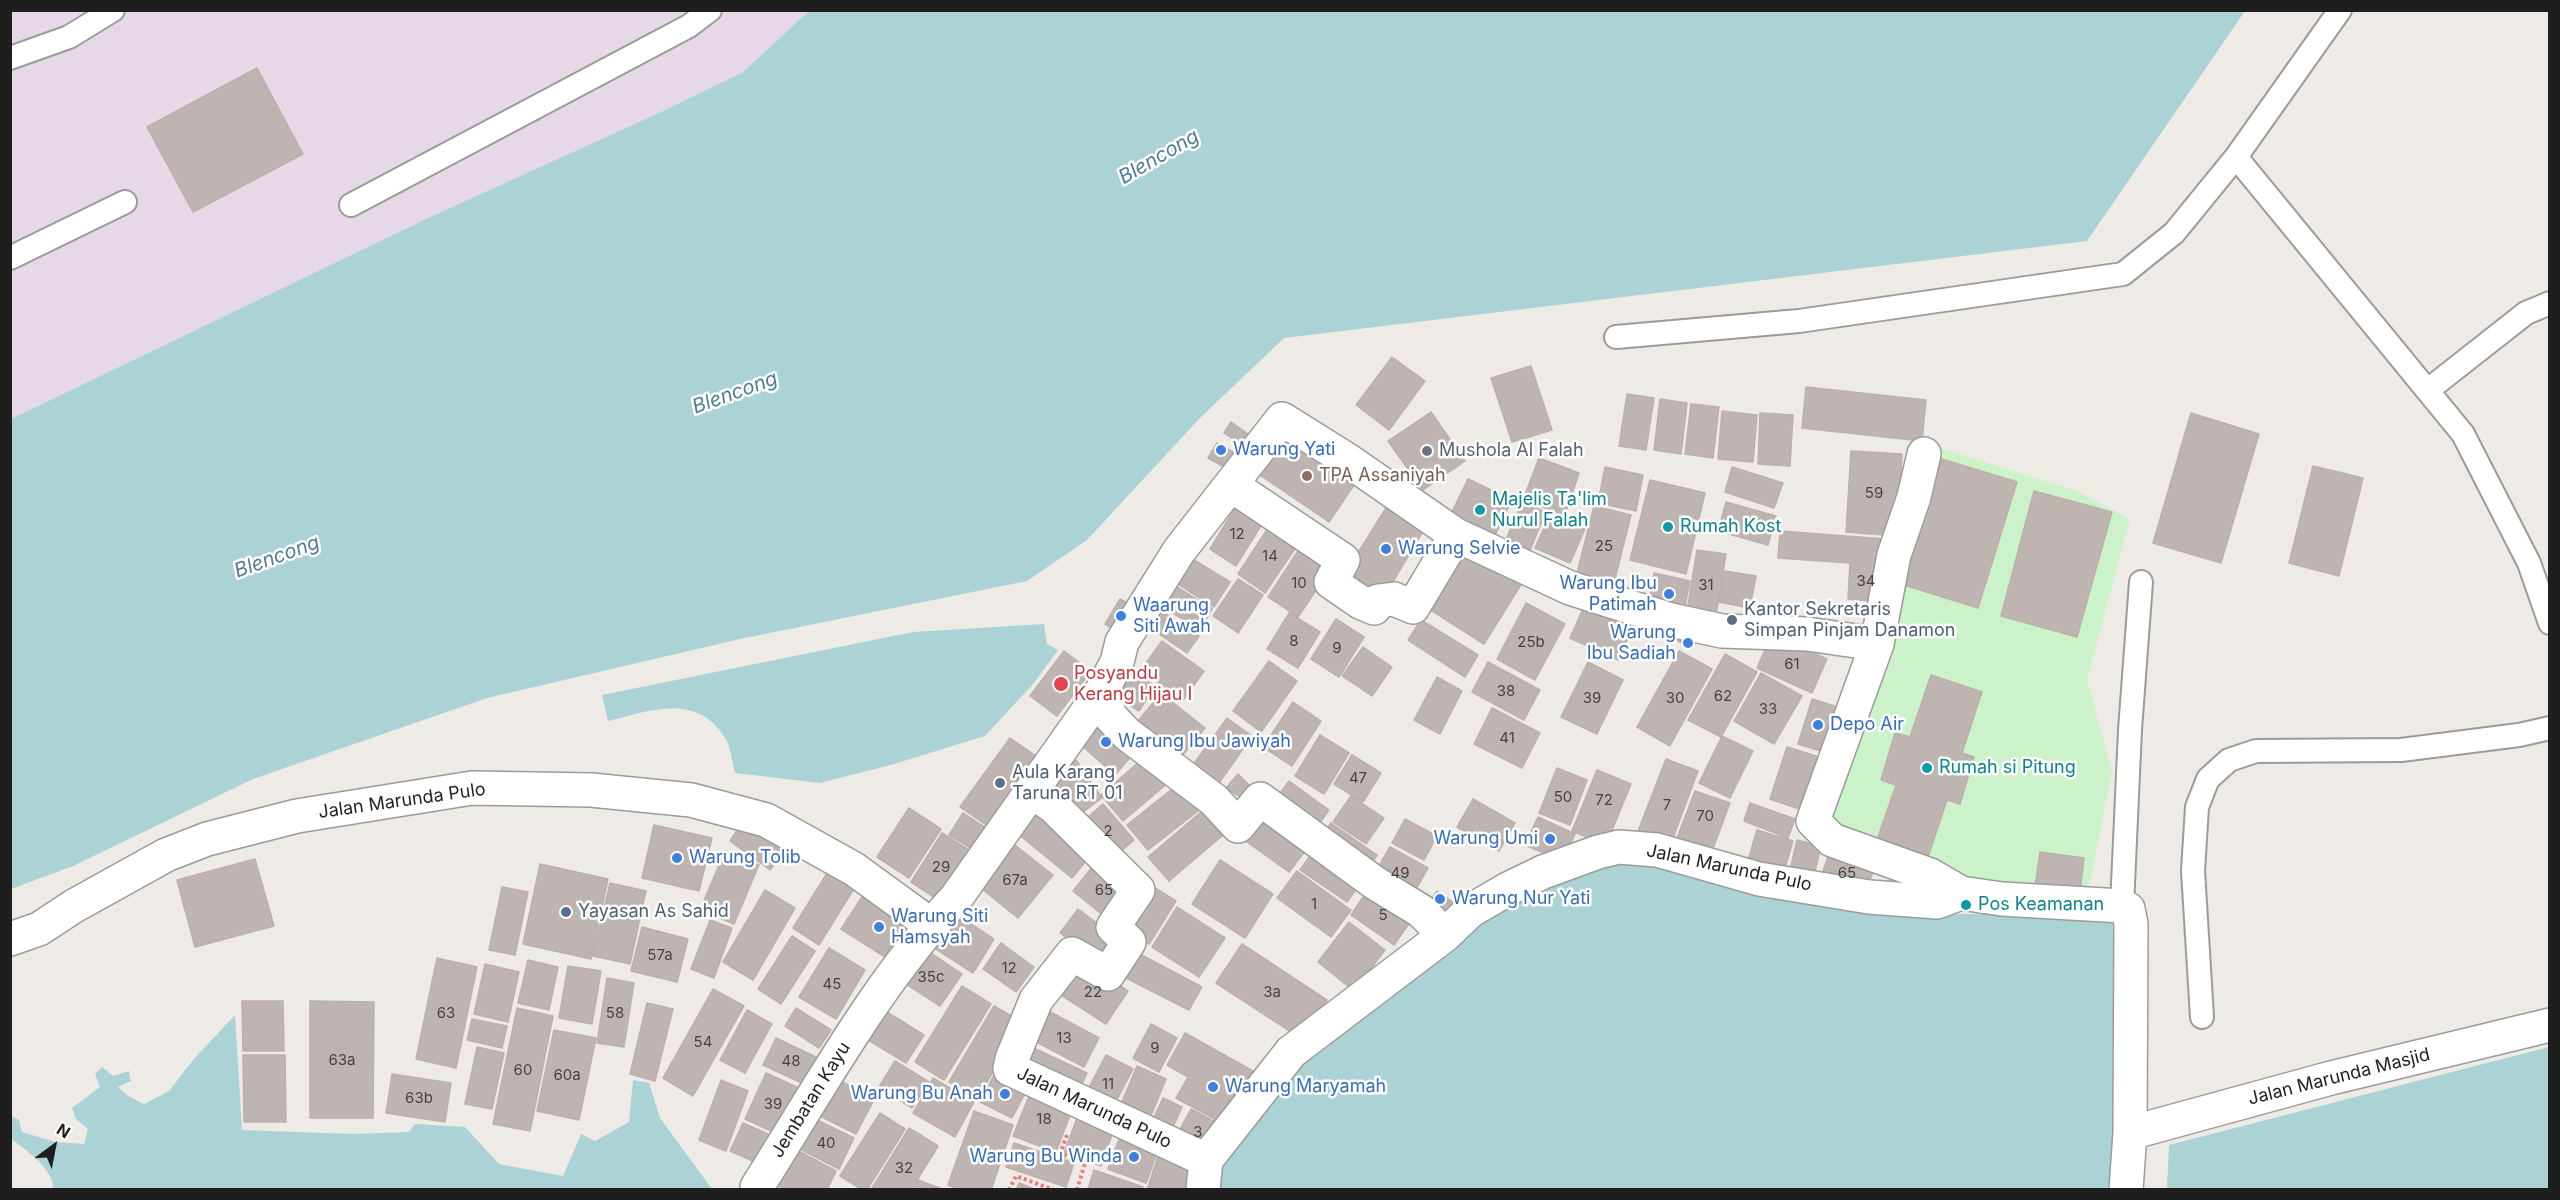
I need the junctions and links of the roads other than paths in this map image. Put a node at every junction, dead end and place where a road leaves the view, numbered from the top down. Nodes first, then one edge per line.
1 (113, 10) edge
2 (710, 10) edge
3 (2340, 10) edge
4 (10, 58) edge
5 (2236, 157) junction
6 (125, 202) dead end
7 (351, 205) dead end
8 (10, 258) edge
9 (2550, 303) edge
10 (1616, 337) dead end
11 (2428, 390) junction
12 (1924, 454) dead end
13 (1231, 485) junction
14 (1456, 535) junction
15 (2141, 582) dead end
16 (2550, 623) edge
17 (1877, 644) junction
18 (1102, 691) junction
19 (2550, 728) edge
20 (1031, 790) junction
21 (1961, 893) junction
22 (2122, 906) junction
23 (931, 925) junction
24 (1445, 935) junction
25 (10, 939) edge
26 (2202, 1017) dead end
27 (2550, 1025) edge
28 (2130, 1133) junction
29 (1205, 1175) edge
30 (757, 1187) dead end
31 (2126, 1190) edge

1 - 4 lane
2 - 7 lane
3 - 5 lane
5 - 10 lane
5 - 11 lane
6 - 8 lane
9 - 11 lane
11 - 16 lane
12 - 17 street, Jalan Marunda Pulo
13 - 14 street
13 - 14 street
13 - 18 street
14 - 17 street
15 - 22 lane
17 - 21 street, Jalan Marunda Pulo
18 - 20 street
18 - 24 street
19 - 26 lane
20 - 23 street
20 - 29 street, Jalan Marunda Pulo
21 - 22 street, Jalan Marunda Pulo
21 - 24 street, Jalan Marunda Pulo
22 - 28 street
23 - 25 street, Jalan Marunda Pulo
23 - 30 street, Jembatan Kayu
24 - 29 street, Jalan Marunda Pulo
27 - 28 street, Jalan Marunda Masjid
28 - 31 street

